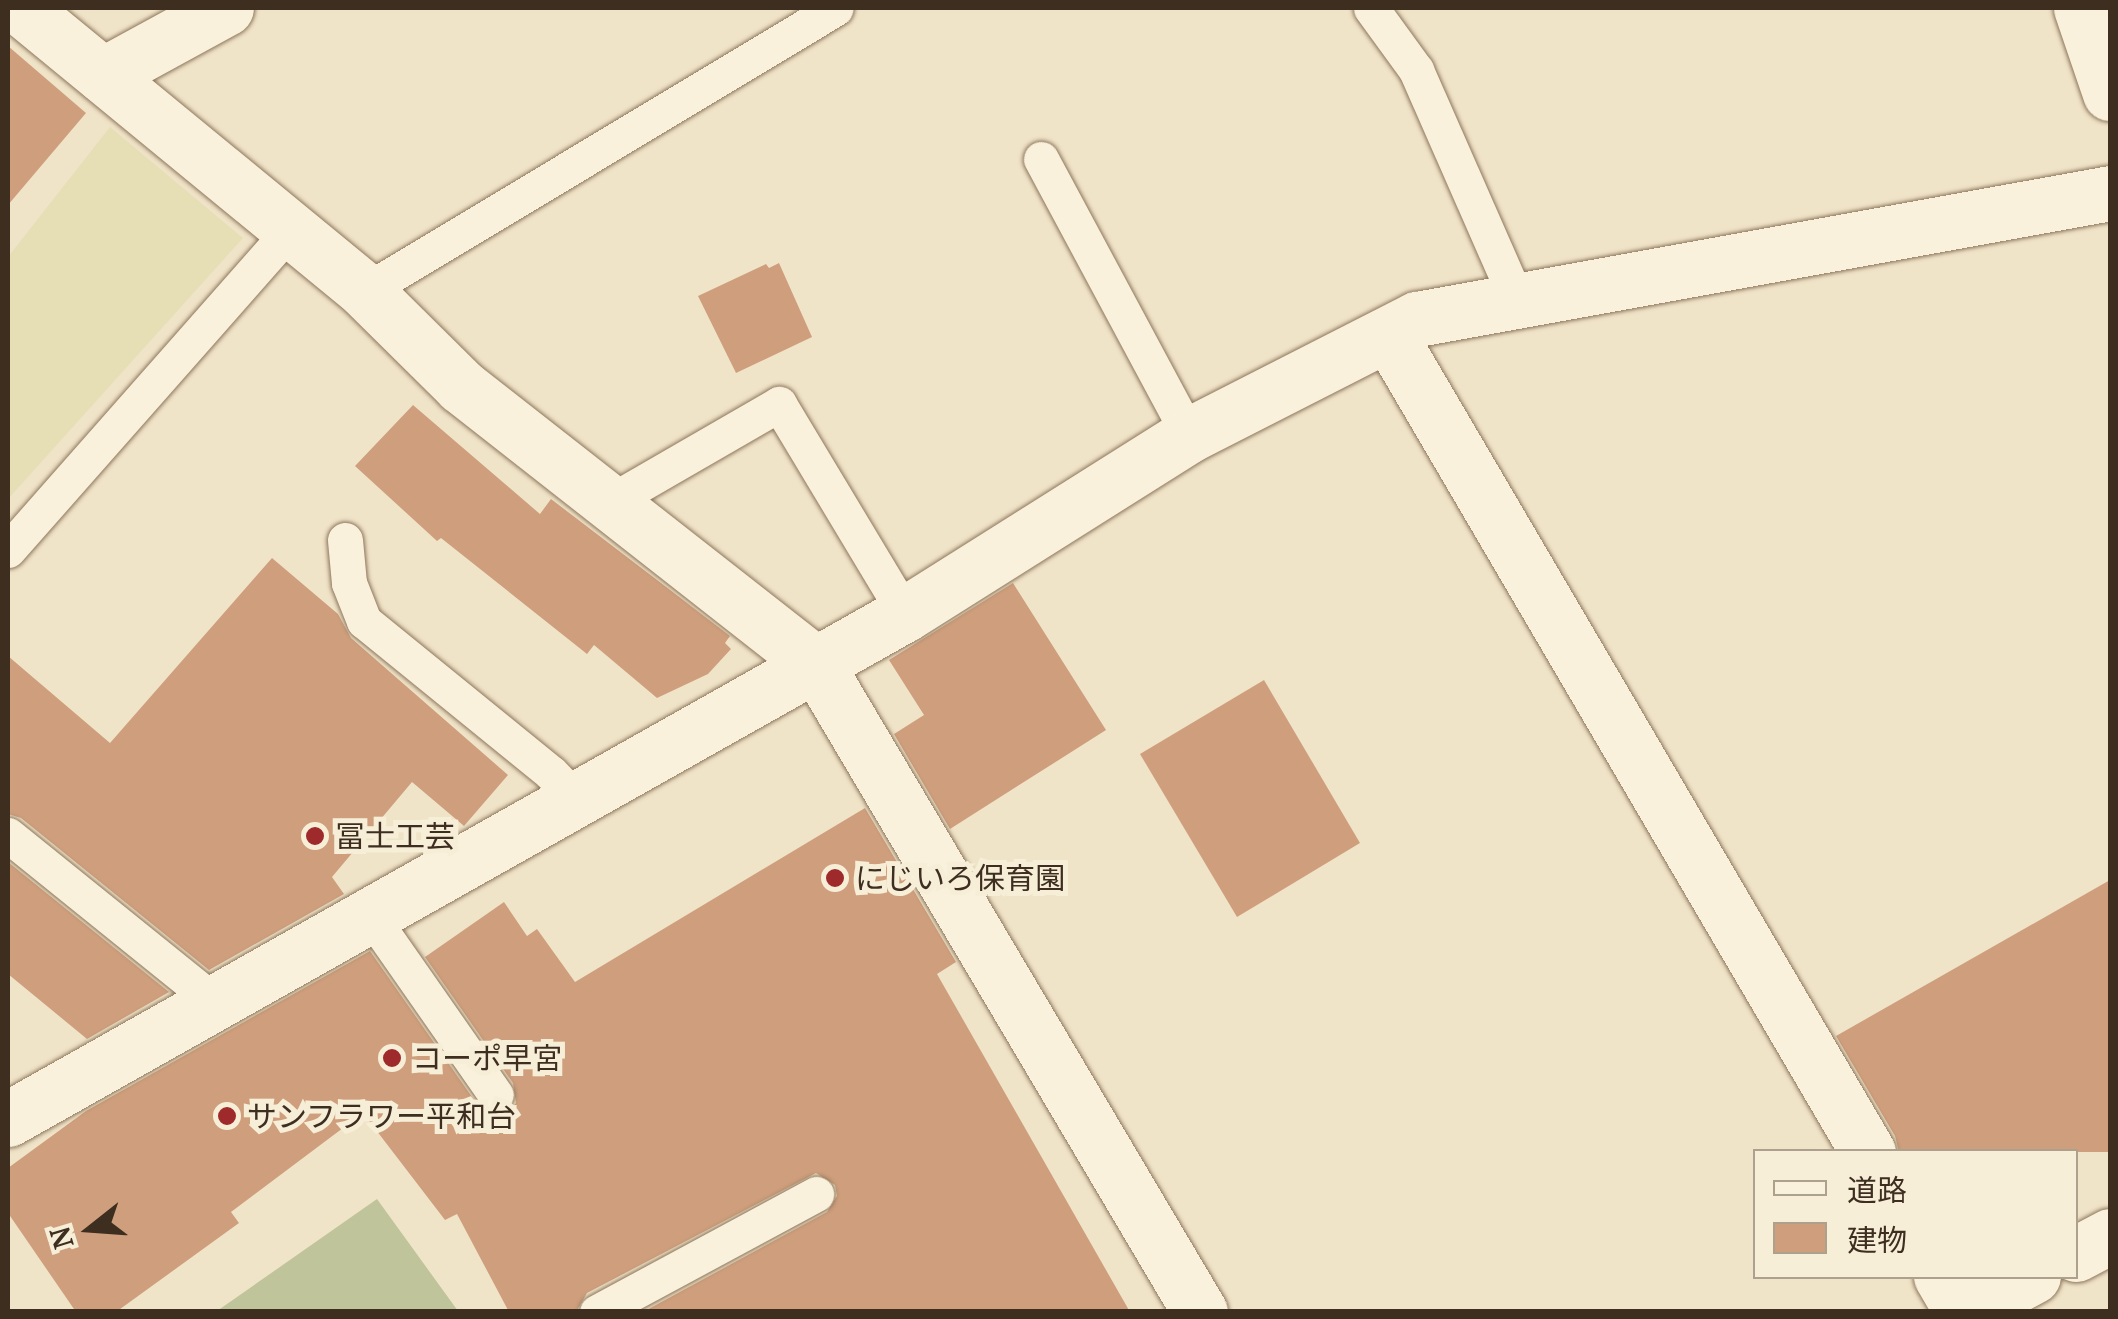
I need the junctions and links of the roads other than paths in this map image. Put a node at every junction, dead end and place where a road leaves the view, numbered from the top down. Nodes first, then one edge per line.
1 (13, 8) edge
2 (21, 8) edge
3 (226, 8) edge
4 (836, 8) edge
5 (1371, 8) edge
6 (8, 13) edge
7 (2095, 29) edge
8 (103, 75) junction
9 (2110, 93) edge
10 (1041, 159) dead end
11 (2110, 193) edge
12 (290, 229) junction
13 (365, 292) junction
14 (1517, 300) junction
15 (1389, 335) junction
16 (1189, 435) junction
17 (606, 504) junction
18 (345, 540) dead end
19 (8, 550) edge
20 (905, 614) junction
21 (816, 664) junction
22 (576, 799) junction
23 (8, 835) edge
24 (371, 916) junction
25 (216, 1003) junction
26 (496, 1096) dead end
27 (8, 1120) edge
28 (1866, 1149) edge
29 (816, 1194) dead end
30 (2110, 1236) edge
31 (2078, 1253) edge
32 (1943, 1279) edge
33 (2027, 1279) edge
34 (598, 1312) edge
35 (1200, 1312) edge
36 (1964, 1312) edge

1 - 6 lane
2 - 8 street
3 - 8 street
4 - 13 lane
5 - 14 lane
7 - 9 street
8 - 12 street
10 - 16 lane
11 - 14 street
12 - 13 street
12 - 19 lane
13 - 17 street
14 - 15 street
15 - 16 street
15 - 28 street
16 - 20 street
17 - 20 lane
17 - 21 street
18 - 22 lane
20 - 21 street
21 - 22 street
21 - 35 street
22 - 24 street
23 - 25 lane
24 - 25 street
24 - 26 lane
25 - 27 street
29 - 34 lane
30 - 31 street
32 - 36 street
33 - 36 street

